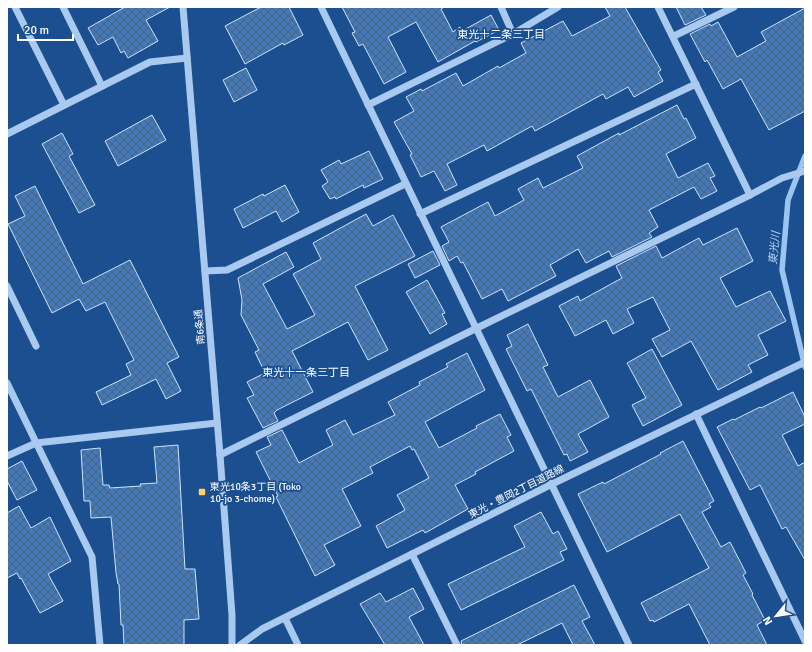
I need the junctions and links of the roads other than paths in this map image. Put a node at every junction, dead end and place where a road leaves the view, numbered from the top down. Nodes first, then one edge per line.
1 (15, 7) edge
2 (63, 7) edge
3 (183, 7) edge
4 (321, 7) edge
5 (501, 7) edge
6 (558, 7) edge
7 (658, 7) edge
8 (734, 7) edge
9 (514, 34) junction
10 (674, 36) junction
11 (187, 58) junction
12 (696, 84) junction
13 (102, 86) junction
14 (64, 105) junction
15 (368, 105) junction
16 (7, 134) edge
17 (805, 171) edge
18 (405, 184) junction
19 (750, 195) junction
20 (420, 214) junction
21 (204, 271) junction
22 (7, 286) edge
23 (477, 328) junction
24 (36, 346) dead end
25 (805, 362) edge
26 (7, 383) edge
27 (696, 414) junction
28 (217, 423) junction
29 (36, 443) junction
30 (220, 455) junction
31 (7, 456) edge
32 (552, 484) junction
33 (412, 554) junction
34 (285, 618) junction
35 (805, 641) edge
36 (100, 645) edge
37 (232, 645) edge
38 (240, 645) edge
39 (298, 645) edge
40 (457, 645) edge
41 (629, 645) edge

1 - 14 street
2 - 13 street
3 - 11 street, 南6条通
4 - 15 street
5 - 9 street
6 - 9 street
7 - 10 street
8 - 10 street
9 - 15 street
10 - 12 street
11 - 13 street
11 - 21 street, 南6条通
12 - 19 street
12 - 20 street
13 - 14 street
14 - 16 street
15 - 18 street
17 - 19 street
18 - 20 street
18 - 21 street
19 - 23 street
20 - 23 street
21 - 28 street, 南6条通
22 - 24 street
23 - 30 street
23 - 32 street
25 - 27 street, 東光・豊岡2丁目道路線
26 - 29 street
27 - 32 street, 東光・豊岡2丁目道路線
27 - 35 street
28 - 29 street
28 - 30 street, 南6条通
29 - 31 street
29 - 36 street
30 - 37 street, 南6条通
32 - 33 street, 東光・豊岡2丁目道路線
32 - 41 street
33 - 34 street, 東光・豊岡2丁目道路線
33 - 40 street
34 - 38 street, 東光・豊岡2丁目道路線
34 - 39 street

